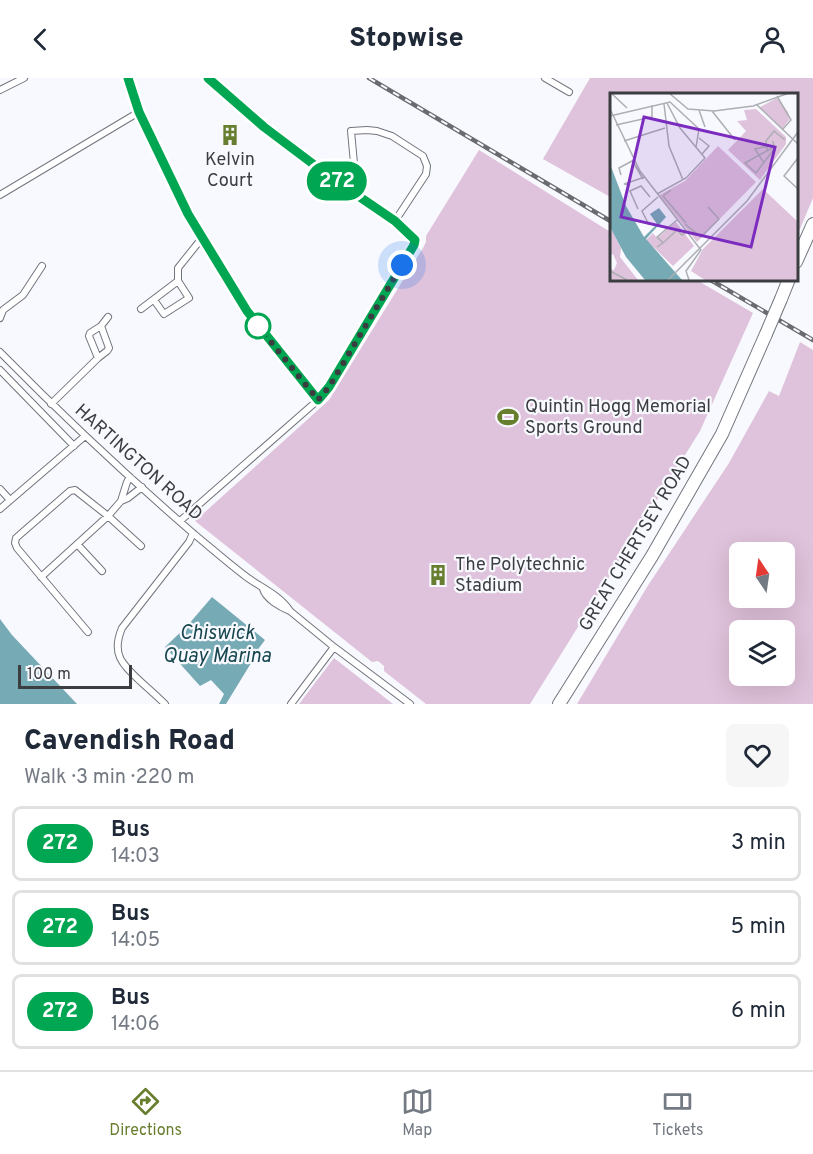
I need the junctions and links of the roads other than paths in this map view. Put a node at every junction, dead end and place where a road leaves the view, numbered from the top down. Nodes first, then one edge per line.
1 (24, 78) edge
2 (128, 78) edge
3 (208, 78) edge
4 (545, 78) edge
5 (0, 90) edge
6 (568, 92) dead end
7 (139, 112) junction
8 (348, 188) junction
9 (0, 195) edge
10 (395, 221) junction
11 (813, 224) edge
12 (202, 238) junction
13 (798, 258) edge
14 (42, 266) dead end
15 (789, 280) edge
16 (178, 281) junction
17 (154, 300) junction
18 (141, 309) dead end
19 (108, 317) dead end
20 (0, 318) edge
21 (101, 326) junction
22 (0, 352) edge
23 (98, 358) junction
24 (0, 370) edge
25 (318, 400) junction
26 (51, 404) junction
27 (85, 436) junction
28 (74, 446) junction
29 (130, 477) junction
30 (142, 487) junction
31 (0, 489) edge
32 (10, 500) junction
33 (121, 501) junction
34 (0, 509) edge
35 (108, 516) junction
36 (180, 521) junction
37 (193, 533) junction
38 (77, 544) junction
39 (141, 546) dead end
40 (102, 571) dead end
41 (41, 577) junction
42 (88, 632) dead end
43 (334, 646) junction
44 (165, 704) edge
45 (291, 704) edge
46 (410, 704) edge
47 (559, 704) edge

1 - 5 street
2 - 7 street
3 - 8 street
4 - 6 street
7 - 9 street
7 - 12 street
8 - 10 street
8 - 10 street
10 - 25 street
11 - 13 highway
12 - 16 street
12 - 25 street
14 - 20 street
15 - 47 highway, GREAT CHERTSEY ROAD, bridge
16 - 17 street
16 - 17 street
17 - 18 street
19 - 21 street
21 - 23 street
21 - 23 street
22 - 26 street, HARTINGTON ROAD
23 - 26 street
24 - 28 street
25 - 36 street
26 - 27 street, HARTINGTON ROAD
27 - 28 street
27 - 29 street, HARTINGTON ROAD
28 - 32 street
29 - 30 street, HARTINGTON ROAD
29 - 33 street
30 - 33 street
30 - 36 street, HARTINGTON ROAD
31 - 32 street
32 - 34 street
33 - 35 street
35 - 38 street
35 - 39 street
35 - 41 street
36 - 37 street, HARTINGTON ROAD
37 - 43 street, HARTINGTON ROAD
37 - 44 street
38 - 40 street
38 - 41 street
41 - 42 street
43 - 45 street
43 - 46 street, HARTINGTON ROAD

